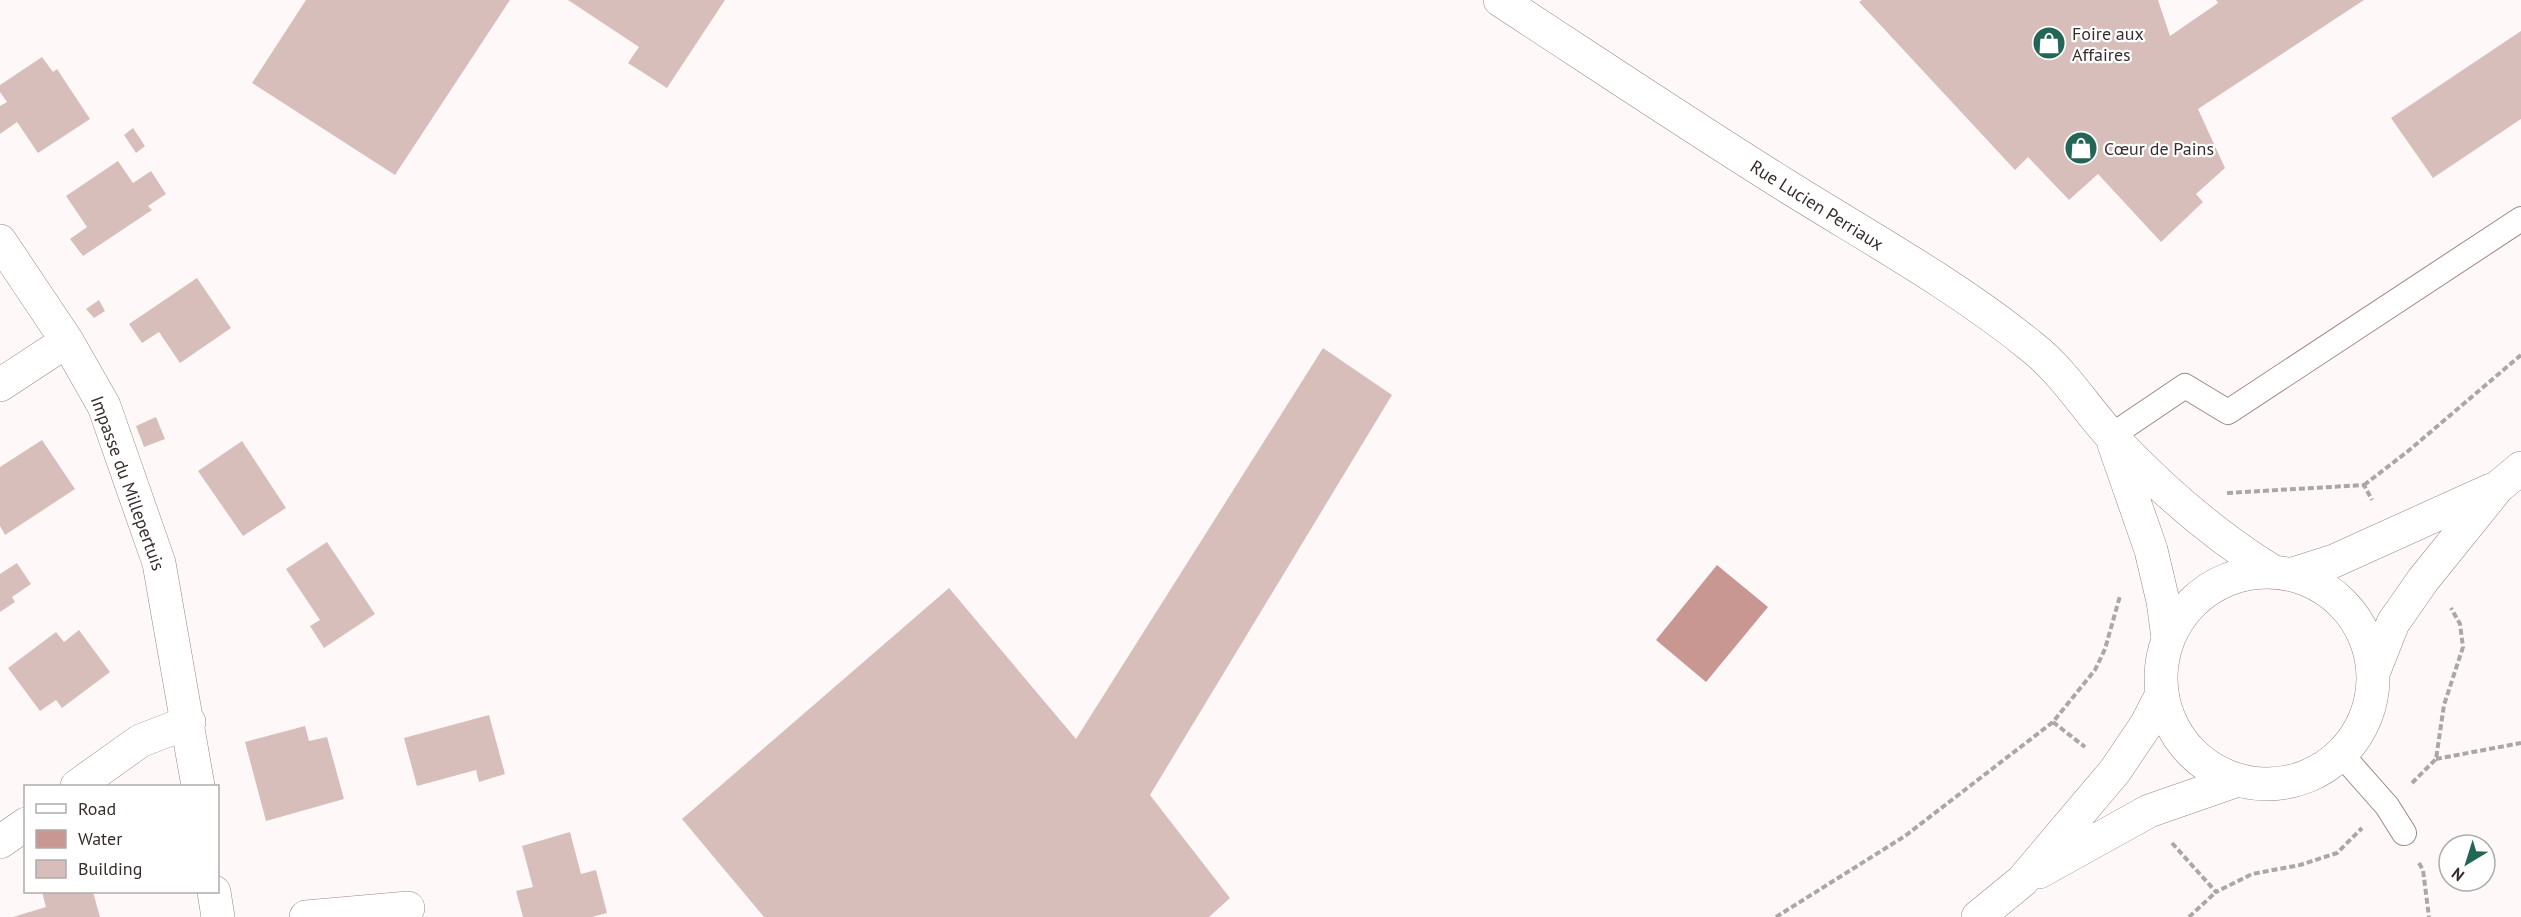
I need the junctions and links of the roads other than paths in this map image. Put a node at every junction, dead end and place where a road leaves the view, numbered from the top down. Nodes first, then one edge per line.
1 (1500, 0) edge
2 (2521, 219) edge
3 (0, 241) edge
4 (67, 341) junction
5 (0, 385) edge
6 (2111, 436) junction
7 (2510, 477) edge
8 (2282, 573) junction
9 (2168, 638) junction
10 (2374, 671) junction
11 (2162, 694) junction
12 (189, 722) junction
13 (2342, 754) junction
14 (2238, 780) junction
15 (78, 785) edge
16 (198, 785) edge
17 (24, 825) edge
18 (2404, 833) road end
19 (0, 842) edge
20 (2022, 881) junction
21 (214, 893) edge
22 (408, 908) dead end
23 (218, 917) edge
24 (306, 917) edge
25 (1978, 917) edge

1 - 6 street, Rue Lucien Perriaux
2 - 6 lane
3 - 4 street, Impasse du Millepertuis
4 - 5 street
4 - 12 street, Impasse du Millepertuis
6 - 8 street, Rue Lucien Perriaux
6 - 9 street, Rue Lucien Perriaux
7 - 8 street
7 - 10 street
8 - 9 street
8 - 10 street
9 - 11 street
10 - 13 street
11 - 14 street
11 - 20 street
12 - 15 street
12 - 16 street, Impasse du Millepertuis
13 - 14 street
13 - 18 lane
14 - 20 street
17 - 19 street
20 - 25 street
21 - 23 street
22 - 24 street

